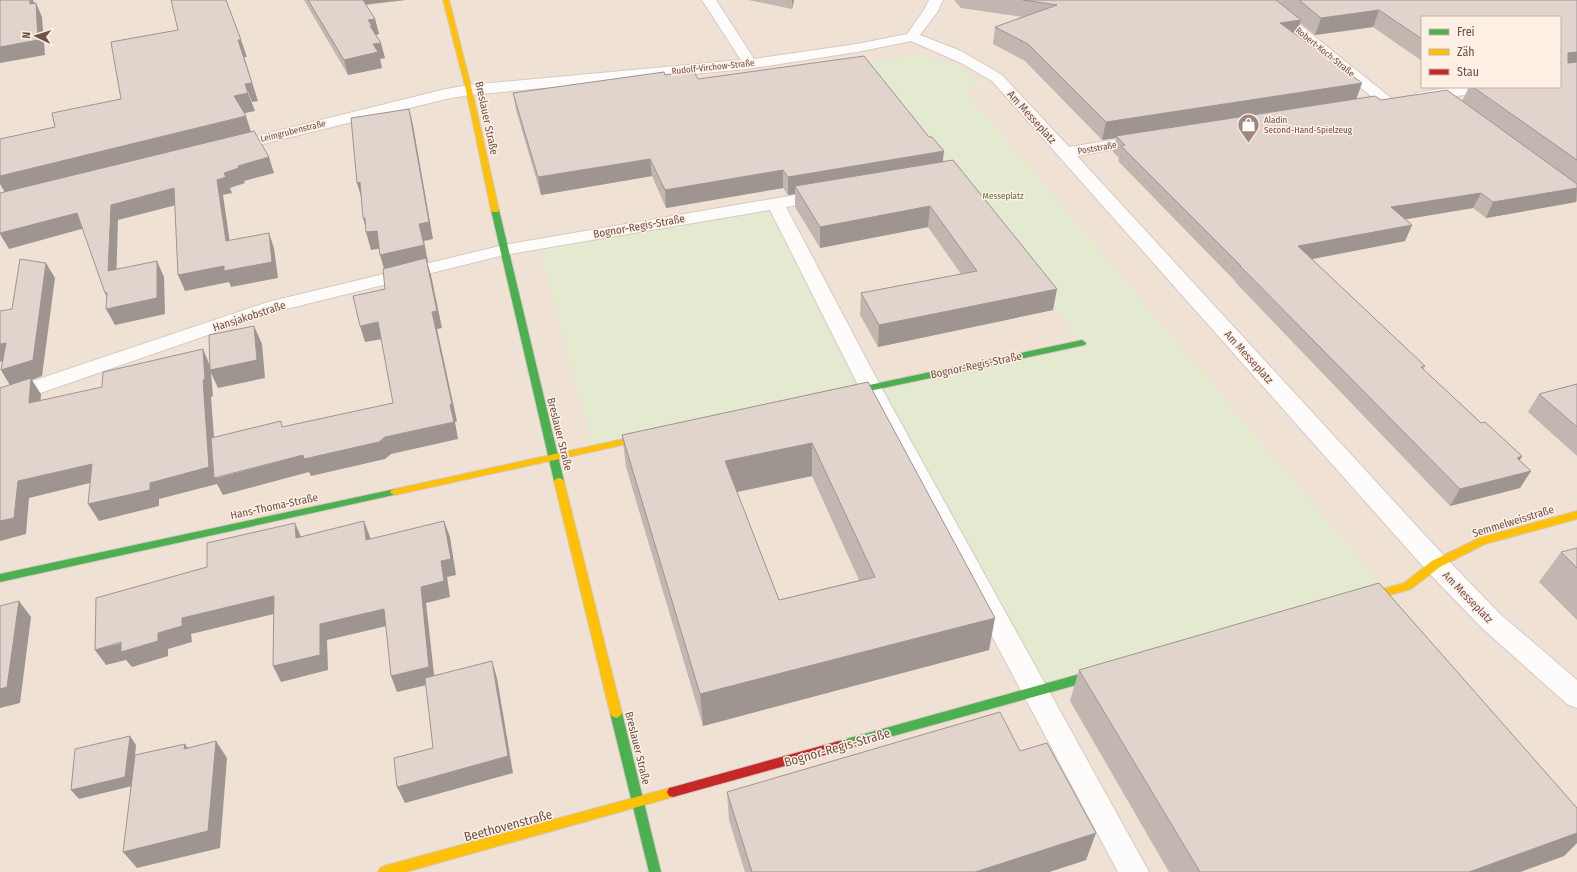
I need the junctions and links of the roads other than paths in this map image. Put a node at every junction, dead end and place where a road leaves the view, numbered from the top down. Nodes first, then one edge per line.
1 (446, 0) edge
2 (709, 0) edge
3 (936, 0) edge
4 (1265, 0) edge
5 (912, 37) junction
6 (750, 64) junction
7 (1478, 88) edge
8 (469, 90) junction
9 (1438, 94) junction
10 (1398, 100) junction
11 (1363, 105) edge
12 (1457, 108) edge
13 (1156, 138) edge
14 (217, 150) edge
15 (1064, 153) junction
16 (844, 192) edge
17 (775, 203) junction
18 (504, 250) junction
19 (1082, 343) dead end
20 (870, 387) junction
21 (832, 396) edge
22 (0, 400) edge
23 (663, 433) edge
24 (553, 457) junction
25 (1577, 515) edge
26 (1436, 564) junction
27 (0, 578) edge
28 (1347, 603) edge
29 (1113, 669) edge
30 (1036, 691) junction
31 (1577, 696) edge
32 (639, 802) junction
33 (384, 872) edge
34 (655, 872) edge
35 (1134, 872) edge

1 - 8 street, Breslauer Straße
2 - 6 street
3 - 5 street
4 - 10 street, Robert-Koch-Straße
5 - 6 street, Rudolf-Virchow-Straße
5 - 15 street, Am Messeplatz
6 - 8 street, Rudolf-Virchow-Straße
7 - 9 street
8 - 14 street, Leimgrubenstraße
8 - 18 street, Breslauer Straße
9 - 10 street
9 - 12 street
10 - 11 street
13 - 15 street, Poststraße
15 - 26 street, Am Messeplatz
16 - 17 street, Bognor-Regis-Straße
17 - 18 street, Bognor-Regis-Straße
17 - 20 street
18 - 22 street, Hansjakobstraße
18 - 24 street, Breslauer Straße
19 - 20 street, Bognor-Regis-Straße
20 - 21 street, Bognor-Regis-Straße
20 - 30 street
23 - 24 street
24 - 27 street, Hans-Thoma-Straße
24 - 32 street, Breslauer Straße
25 - 26 street, Semmelweisstraße
26 - 28 street, Semmelweisstraße
26 - 31 street, Am Messeplatz
29 - 30 street, Bognor-Regis-Straße
30 - 32 street, Bognor-Regis-Straße
30 - 35 street
32 - 33 street, Beethovenstraße
32 - 34 street, Breslauer Straße

